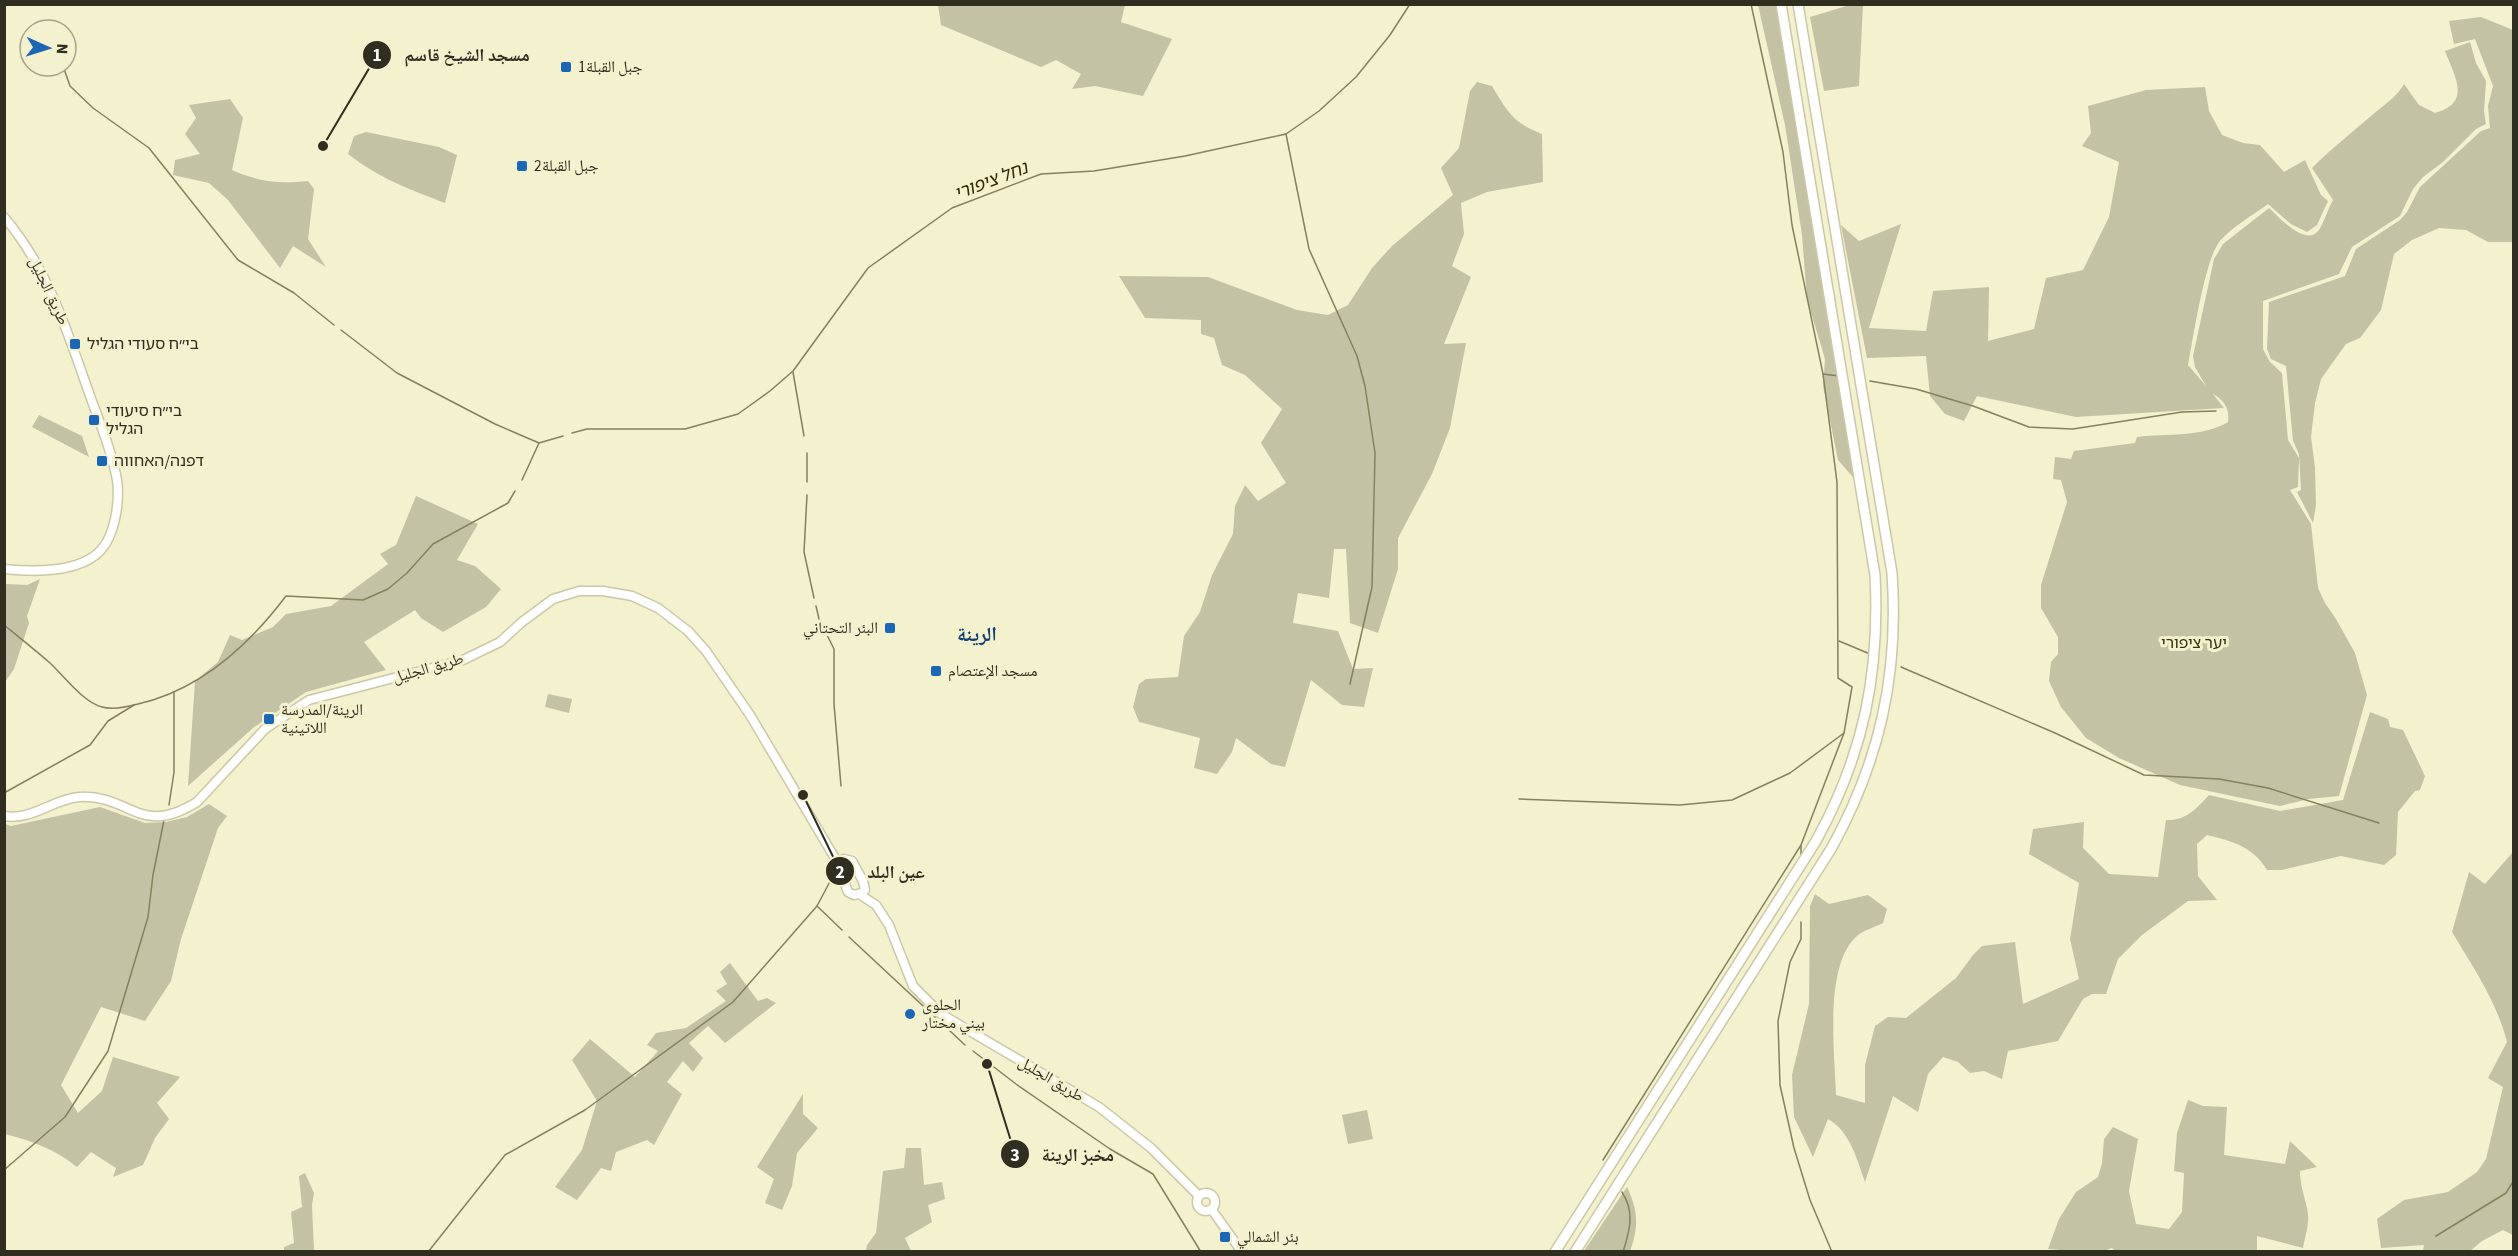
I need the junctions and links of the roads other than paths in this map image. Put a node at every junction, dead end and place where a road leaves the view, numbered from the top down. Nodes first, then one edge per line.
1 (1781, 4) edge
2 (1798, 4) edge
3 (4, 217) edge
4 (4, 570) edge
5 (4, 816) edge
6 (842, 862) junction
7 (862, 892) junction
8 (1242, 1251) edge
9 (1556, 1251) edge
10 (1575, 1251) edge

1 - 9 highway
2 - 10 highway
3 - 4 main road, طريق الجليل
5 - 6 main road, طريق الجليل
6 - 7 main road, طريق الجليل
6 - 7 main road, طريق الجليل
7 - 8 main road, طريق الجليل

